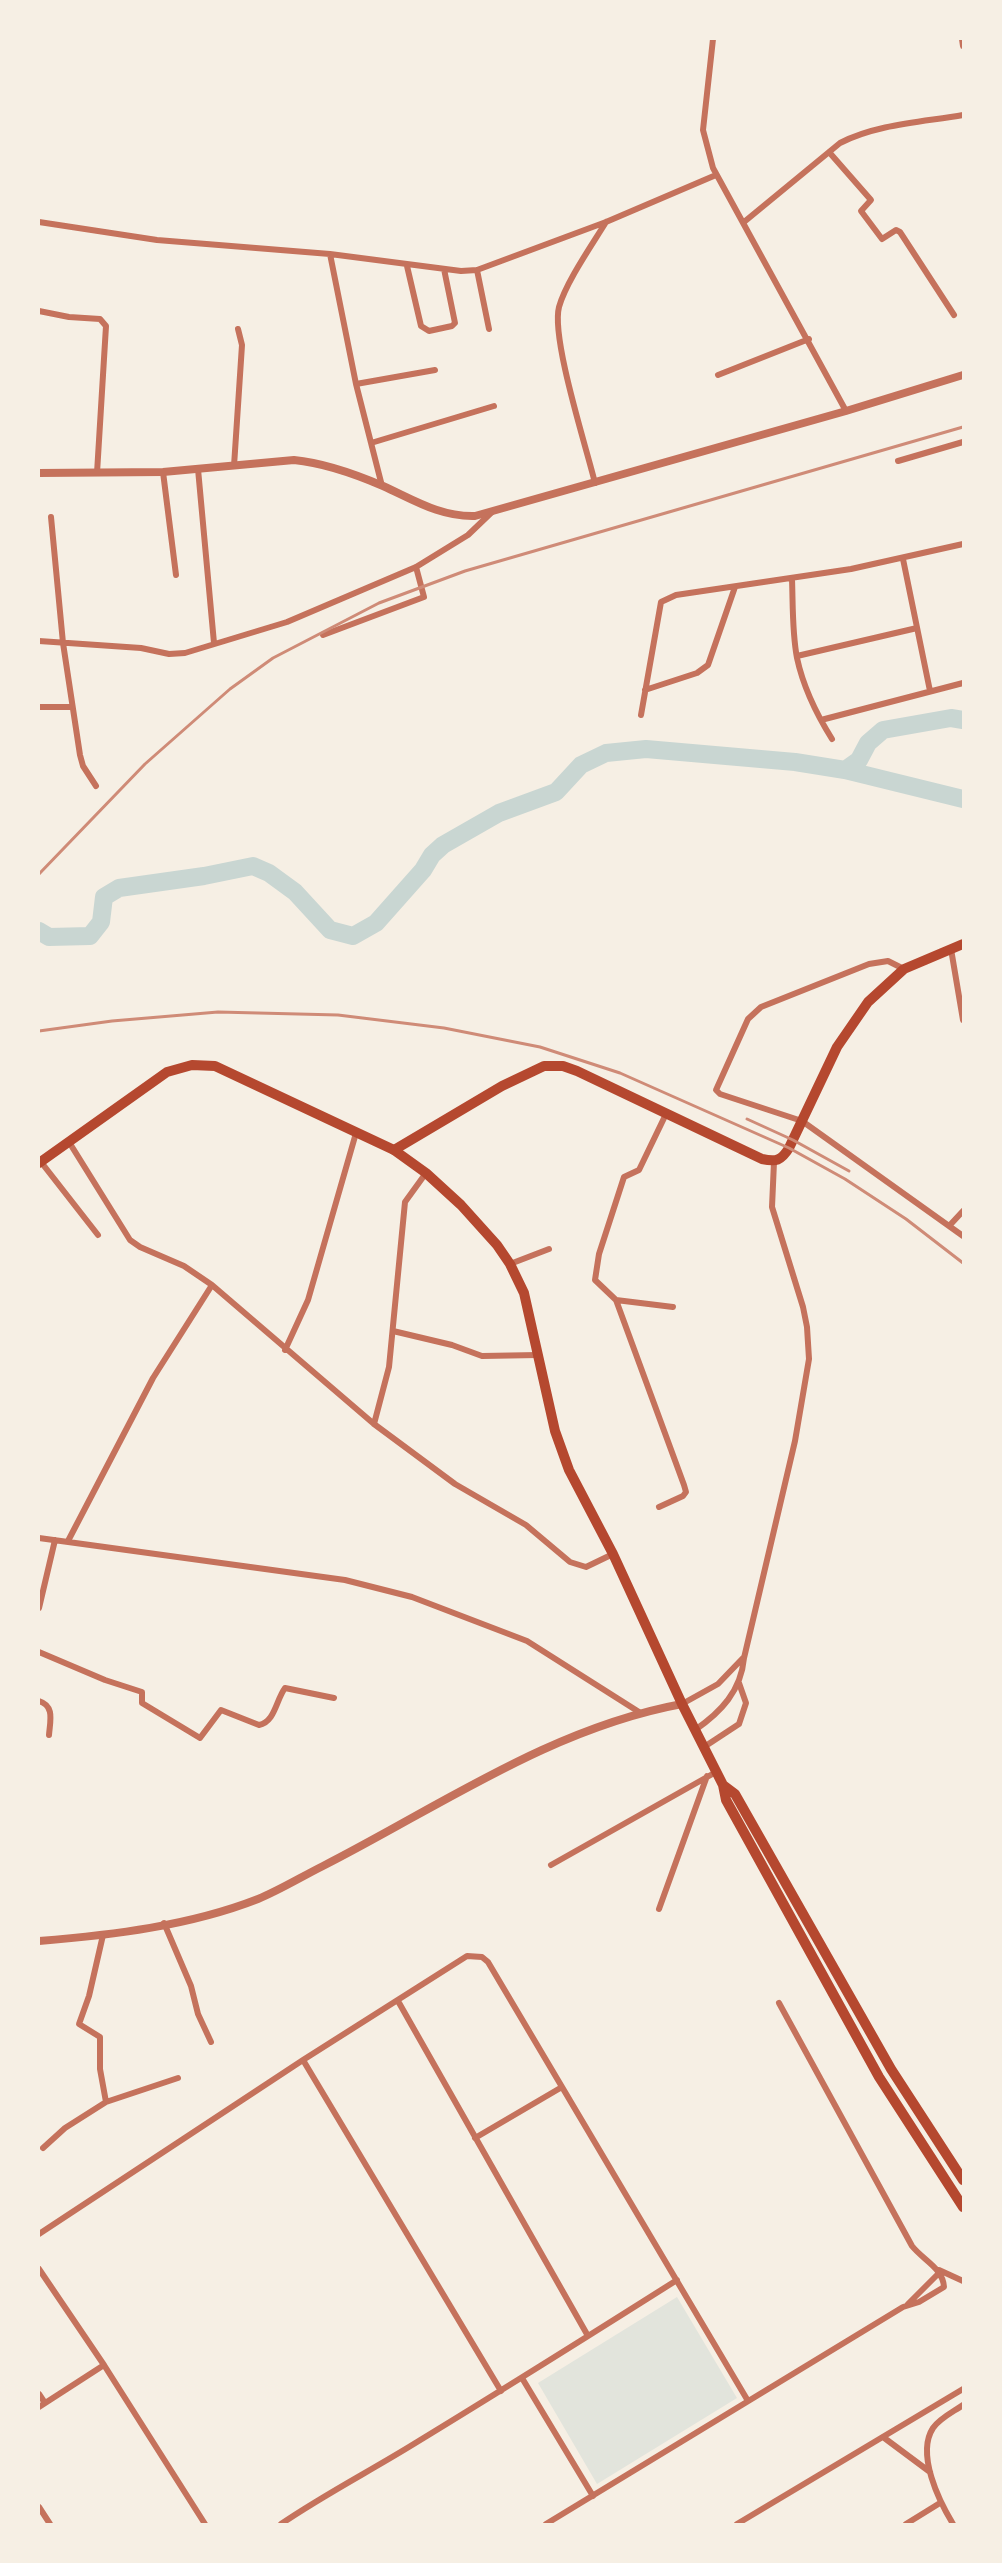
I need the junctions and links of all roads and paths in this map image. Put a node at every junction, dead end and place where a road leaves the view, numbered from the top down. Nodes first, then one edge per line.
1 (713, 39) edge
2 (962, 39) edge
3 (963, 46) edge
4 (963, 116) edge
5 (829, 152) junction
6 (716, 175) junction
7 (39, 222) edge
8 (606, 222) junction
9 (744, 222) junction
10 (330, 254) junction
11 (407, 266) junction
12 (444, 269) junction
13 (477, 270) junction
14 (39, 311) edge
15 (954, 315) dead end
16 (238, 328) dead end
17 (489, 328) dead end
18 (809, 339) junction
19 (435, 370) dead end
20 (718, 375) dead end
21 (963, 375) edge
22 (356, 384) junction
23 (494, 406) dead end
24 (846, 411) junction
25 (963, 442) edge
26 (371, 443) junction
27 (898, 462) dead end
28 (234, 466) junction
29 (198, 469) junction
30 (39, 472) edge
31 (163, 472) junction
32 (97, 473) junction
33 (595, 483) junction
34 (382, 486) junction
35 (493, 512) junction
36 (51, 517) dead end
37 (963, 543) edge
38 (903, 559) junction
39 (416, 567) junction
40 (176, 574) dead end
41 (792, 579) junction
42 (735, 587) junction
43 (917, 628) junction
44 (323, 635) dead end
45 (39, 641) edge
46 (63, 643) junction
47 (214, 643) junction
48 (797, 656) junction
49 (963, 683) edge
50 (645, 690) junction
51 (930, 691) junction
52 (39, 707) edge
53 (72, 707) junction
54 (641, 715) dead end
55 (821, 720) junction
56 (832, 739) dead end
57 (96, 786) dead end
58 (963, 944) edge
59 (951, 949) junction
60 (904, 969) junction
61 (963, 1020) edge
62 (666, 1114) junction
63 (802, 1120) junction
64 (356, 1132) junction
65 (69, 1142) junction
66 (394, 1150) junction
67 (40, 1162) edge
68 (774, 1162) junction
69 (426, 1173) junction
70 (963, 1211) edge
71 (950, 1225) junction
72 (98, 1235) dead end
73 (963, 1236) edge
74 (549, 1249) dead end
75 (510, 1264) junction
76 (212, 1285) junction
77 (616, 1300) junction
78 (673, 1306) dead end
79 (393, 1331) junction
80 (285, 1350) junction
81 (539, 1356) junction
82 (374, 1424) junction
83 (659, 1507) dead end
84 (39, 1538) edge
85 (55, 1540) junction
86 (68, 1541) junction
87 (613, 1554) junction
88 (39, 1608) edge
89 (39, 1652) edge
90 (744, 1658) junction
91 (739, 1683) junction
92 (334, 1698) dead end
93 (39, 1701) edge
94 (682, 1704) junction
95 (639, 1712) junction
96 (695, 1730) junction
97 (49, 1735) dead end
98 (704, 1747) junction
99 (711, 1774) junction
100 (723, 1785) junction
101 (551, 1865) dead end
102 (659, 1909) dead end
103 (164, 1923) junction
104 (103, 1935) junction
105 (39, 1941) edge
106 (398, 2001) junction
107 (779, 2003) dead end
108 (211, 2042) dead end
109 (303, 2060) junction
110 (177, 2078) dead end
111 (562, 2087) junction
112 (106, 2102) junction
113 (475, 2138) junction
114 (43, 2148) dead end
115 (963, 2180) edge
116 (963, 2207) edge
117 (39, 2234) edge
118 (39, 2269) edge
119 (939, 2271) junction
120 (676, 2280) junction
121 (963, 2281) edge
122 (908, 2304) junction
123 (588, 2336) junction
124 (104, 2365) junction
125 (522, 2378) junction
126 (963, 2389) edge
127 (501, 2391) junction
128 (39, 2394) edge
129 (748, 2401) junction
130 (42, 2405) edge
131 (963, 2405) edge
132 (883, 2437) junction
133 (930, 2472) junction
134 (592, 2496) junction
135 (940, 2503) junction
136 (39, 2507) edge
137 (50, 2524) edge
138 (205, 2524) edge
139 (281, 2524) edge
140 (546, 2524) edge
141 (737, 2524) edge
142 (906, 2524) edge
143 (953, 2524) edge

1 - 6 street
2 - 3 street
4 - 5 street
5 - 9 street
5 - 15 street
6 - 8 street
6 - 9 street
7 - 10 street
8 - 13 street
8 - 33 street
9 - 18 street
10 - 11 street
10 - 22 street
11 - 12 street
11 - 12 street
12 - 13 street
13 - 17 street
14 - 32 street
16 - 28 street
18 - 20 street
18 - 24 street
19 - 22 street
21 - 24 street
22 - 26 street
23 - 26 street
24 - 33 street
25 - 27 street
26 - 34 street
28 - 29 street
28 - 34 street
29 - 31 street
29 - 47 street
30 - 32 street
31 - 32 street
31 - 40 street
33 - 35 street
34 - 35 street
35 - 39 street
36 - 46 street
37 - 38 street
38 - 41 street
38 - 43 street
39 - 44 street
39 - 47 street
41 - 42 street
41 - 48 street
42 - 50 street
42 - 50 street
43 - 48 street
43 - 51 street
45 - 46 street
46 - 47 street
46 - 53 street
48 - 55 street
49 - 51 street
50 - 54 street
51 - 55 street
52 - 53 street
53 - 57 street
55 - 56 street
58 - 59 main road
59 - 60 main road
59 - 61 street
60 - 63 main road
60 - 63 street
62 - 66 main road
62 - 68 main road
62 - 77 street
63 - 68 main road
63 - 71 street
64 - 65 main road
64 - 66 main road
64 - 80 street
65 - 67 main road
65 - 76 street
66 - 69 main road
67 - 72 street
68 - 90 street
69 - 75 main road
69 - 79 street
70 - 71 street
71 - 73 street
74 - 75 street
75 - 81 main road
76 - 80 street
76 - 86 street
77 - 78 street
77 - 83 street
79 - 81 street
79 - 82 street
80 - 82 street
81 - 87 main road
82 - 87 street
84 - 85 street
85 - 86 street
85 - 88 street
86 - 95 street
87 - 94 main road
89 - 92 street
90 - 91 street
90 - 94 street
91 - 96 street
91 - 98 street
93 - 97 street
94 - 95 street
94 - 96 main road
95 - 103 street
96 - 98 main road
98 - 99 main road
99 - 100 main road
99 - 101 street
99 - 102 street
100 - 115 main road
100 - 116 main road
103 - 104 street
103 - 108 street
104 - 105 street
104 - 112 street
106 - 109 street
106 - 111 street
106 - 113 street
107 - 119 street
109 - 117 street
109 - 127 street
110 - 112 street
111 - 113 street
111 - 120 street
112 - 114 street
113 - 123 street
118 - 124 street
119 - 121 street
119 - 122 street
119 - 122 street
120 - 123 street
120 - 129 street
122 - 129 street
123 - 125 street
124 - 130 street
124 - 138 street
125 - 127 street
125 - 134 street
126 - 132 street
127 - 139 street
128 - 130 street
129 - 134 street
131 - 133 street
132 - 133 street
132 - 141 street
133 - 135 street
134 - 140 street
135 - 142 street
135 - 143 street
136 - 137 street

